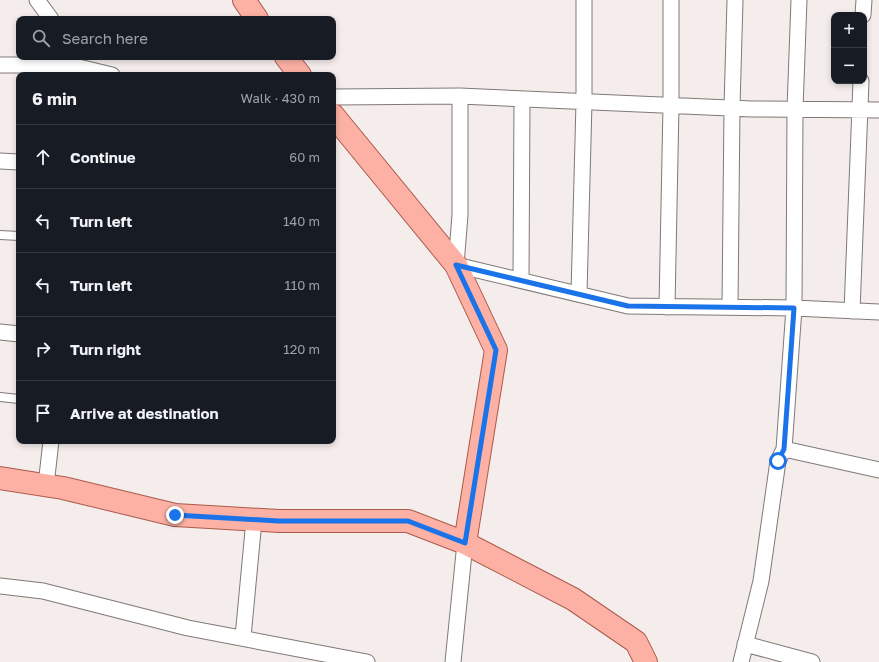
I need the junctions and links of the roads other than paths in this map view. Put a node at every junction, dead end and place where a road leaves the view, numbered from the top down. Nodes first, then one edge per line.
1 (37, 0) edge
2 (244, 0) edge
3 (584, 0) edge
4 (671, 0) edge
5 (735, 0) edge
6 (799, 0) edge
7 (864, 0) edge
8 (863, 12) edge
9 (49, 16) edge
10 (255, 16) edge
11 (288, 60) edge
12 (0, 65) edge
13 (70, 66) edge
14 (98, 72) edge
15 (298, 72) edge
16 (862, 84) edge
17 (460, 96) junction
18 (336, 97) edge
19 (522, 99) junction
20 (584, 102) junction
21 (671, 106) junction
22 (732, 107) junction
23 (795, 109) junction
24 (861, 110) junction
25 (879, 110) edge
26 (336, 119) edge
27 (0, 161) edge
28 (16, 162) edge
29 (0, 235) edge
30 (16, 236) edge
31 (456, 265) junction
32 (521, 280) junction
33 (579, 294) junction
34 (666, 306) junction
35 (730, 306) junction
36 (794, 308) junction
37 (852, 311) junction
38 (879, 312) edge
39 (0, 332) edge
40 (16, 334) edge
41 (0, 397) edge
42 (16, 399) edge
43 (51, 444) edge
44 (784, 449) junction
45 (879, 470) edge
46 (0, 478) edge
47 (46, 485) junction
48 (254, 520) junction
49 (465, 543) junction
50 (0, 586) edge
51 (243, 637) junction
52 (746, 644) junction
53 (367, 662) edge
54 (453, 662) edge
55 (646, 662) edge
56 (741, 662) edge
57 (812, 662) edge

1 - 9 street
2 - 10 main road
3 - 20 street
4 - 21 street
5 - 22 street
6 - 23 street
7 - 8 street
11 - 15 main road
12 - 13 street
13 - 14 street
16 - 24 street
17 - 18 street
17 - 19 street
17 - 31 street
19 - 20 street
19 - 32 street
20 - 21 street
20 - 33 street
21 - 22 street
21 - 34 street
22 - 23 street
22 - 35 street
23 - 24 street
23 - 36 street
24 - 25 street
24 - 37 street
26 - 31 main road
27 - 28 street
29 - 30 lane
31 - 32 street
31 - 49 main road
32 - 33 street
33 - 34 street
34 - 35 street
35 - 36 street
36 - 37 street
36 - 44 street
37 - 38 street
39 - 40 street
41 - 42 lane
43 - 47 street
44 - 45 street
44 - 52 street
46 - 47 main road
47 - 48 main road
48 - 49 main road
48 - 51 street
49 - 54 street
49 - 55 main road
50 - 51 street
51 - 53 street
52 - 56 street
52 - 57 street

